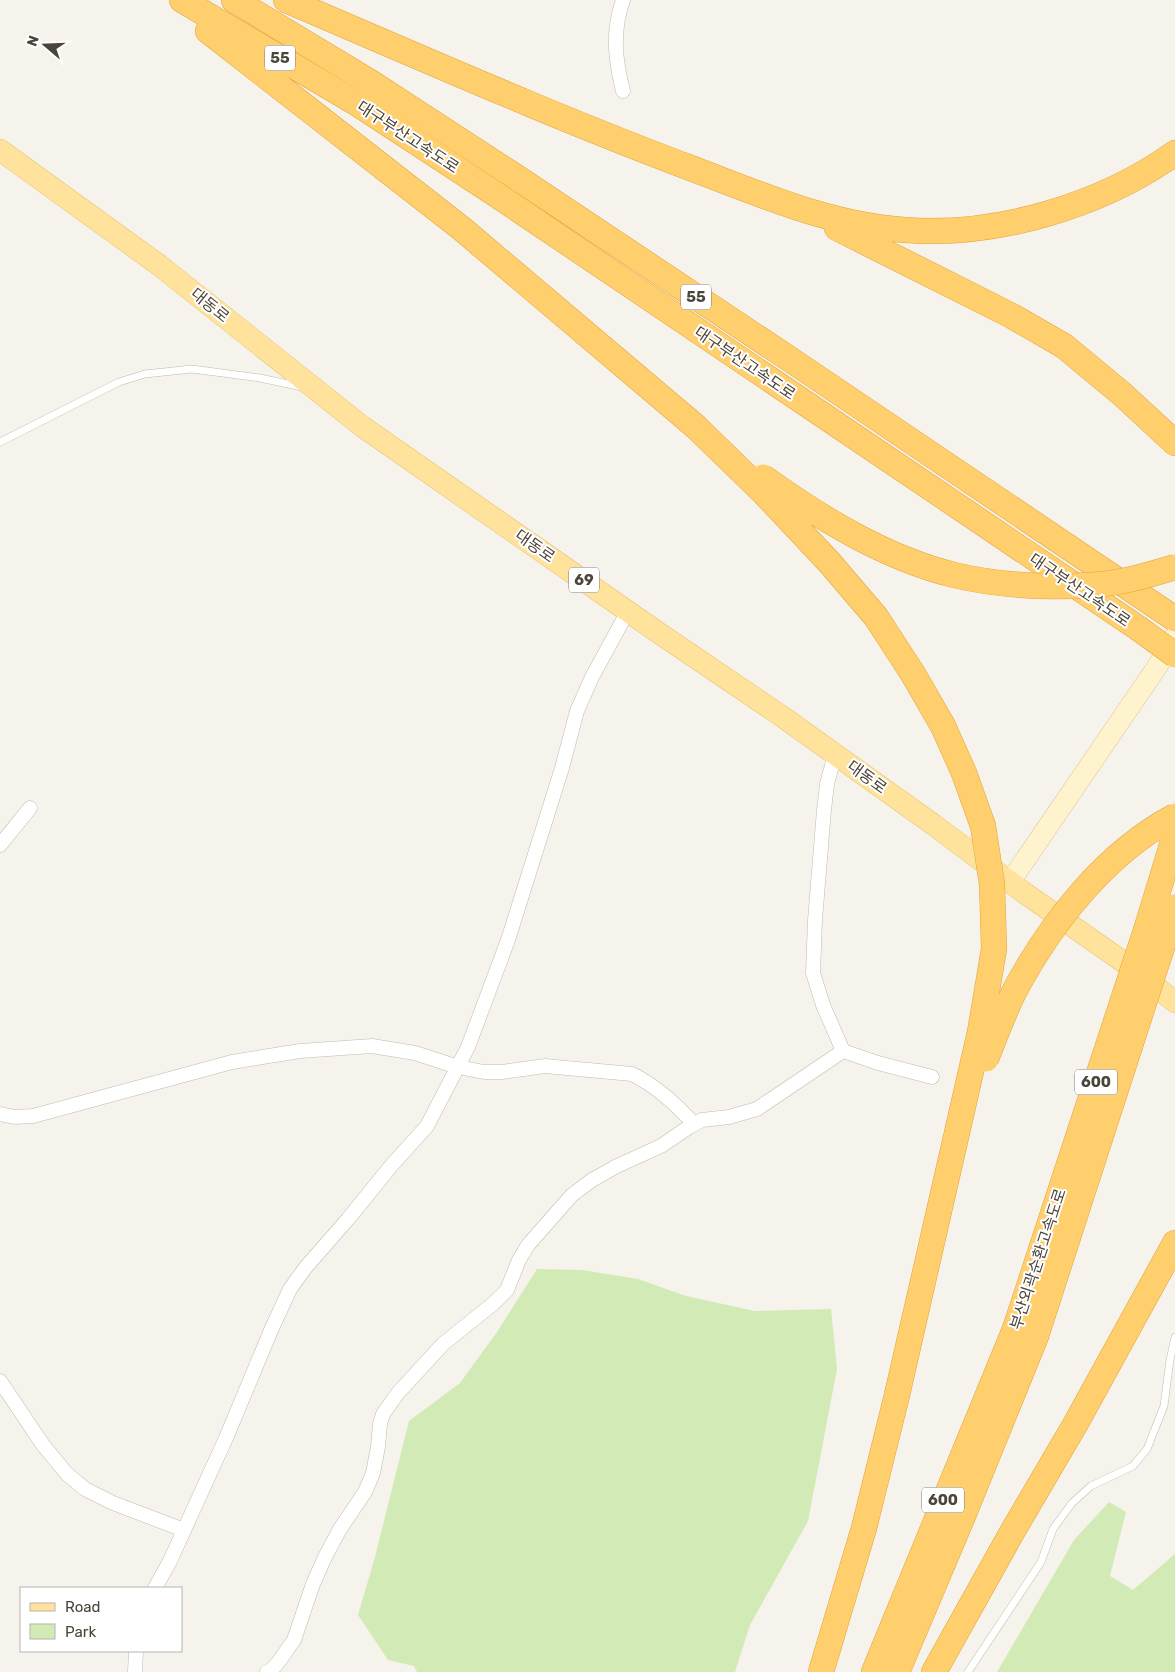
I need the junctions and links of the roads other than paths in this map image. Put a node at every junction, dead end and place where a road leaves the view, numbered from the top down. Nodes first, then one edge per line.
1 (169, 0) edge
2 (182, 0) edge
3 (234, 0) edge
4 (286, 0) edge
5 (623, 0) edge
6 (623, 91) dead end
7 (0, 150) edge
8 (1175, 153) edge
9 (795, 207) junction
10 (316, 390) junction
11 (694, 426) junction
12 (0, 442) edge
13 (1175, 443) edge
14 (1175, 567) edge
15 (628, 611) junction
16 (1175, 619) edge
17 (1175, 636) edge
18 (1175, 655) edge
19 (835, 754) junction
20 (30, 808) dead end
21 (1175, 816) edge
22 (1175, 835) edge
23 (0, 845) edge
24 (1010, 882) junction
25 (1175, 908) edge
26 (1175, 1002) edge
27 (843, 1051) junction
28 (458, 1067) junction
29 (932, 1077) dead end
30 (0, 1114) edge
31 (694, 1124) junction
32 (1175, 1243) edge
33 (1175, 1274) edge
34 (916, 1315) junction
35 (1026, 1332) junction
36 (1175, 1336) edge
37 (0, 1382) edge
38 (1095, 1390) junction
39 (184, 1530) junction
40 (156, 1587) edge
41 (136, 1652) edge
42 (133, 1671) edge
43 (266, 1672) edge
44 (821, 1672) edge
45 (874, 1672) edge
46 (897, 1672) edge
47 (934, 1672) edge
48 (968, 1672) edge

1 - 11 highway
2 - 18 highway, 대구부산고속도로 / 55, bridge
3 - 16 highway, 대구부산고속도로 / 55
4 - 9 highway
5 - 6 street
7 - 10 main road, 대동로 / 69
8 - 9 highway
9 - 13 highway
10 - 12 lane
10 - 15 main road, 대동로 / 69
11 - 14 highway, bridge
11 - 34 highway, bridge
15 - 19 main road, 대동로 / 69
15 - 28 street
17 - 24 street
19 - 24 main road, 대동로 / 69
19 - 27 street
20 - 23 street
21 - 34 highway, bridge
22 - 35 highway, 부산외곽순환고속도로 / 600, bridge
24 - 26 main road, 대동로 / 69
25 - 35 highway, 부산외곽순환고속도로 / 600, bridge
27 - 29 street
27 - 31 street
28 - 30 street
28 - 31 street
28 - 39 street
31 - 43 street
32 - 38 highway
33 - 38 highway
34 - 44 highway, bridge
35 - 45 highway, 부산외곽순환고속도로 / 600
35 - 46 highway, 부산외곽순환고속도로 / 600
36 - 48 lane
37 - 39 street
38 - 47 highway
39 - 40 street
41 - 42 street

